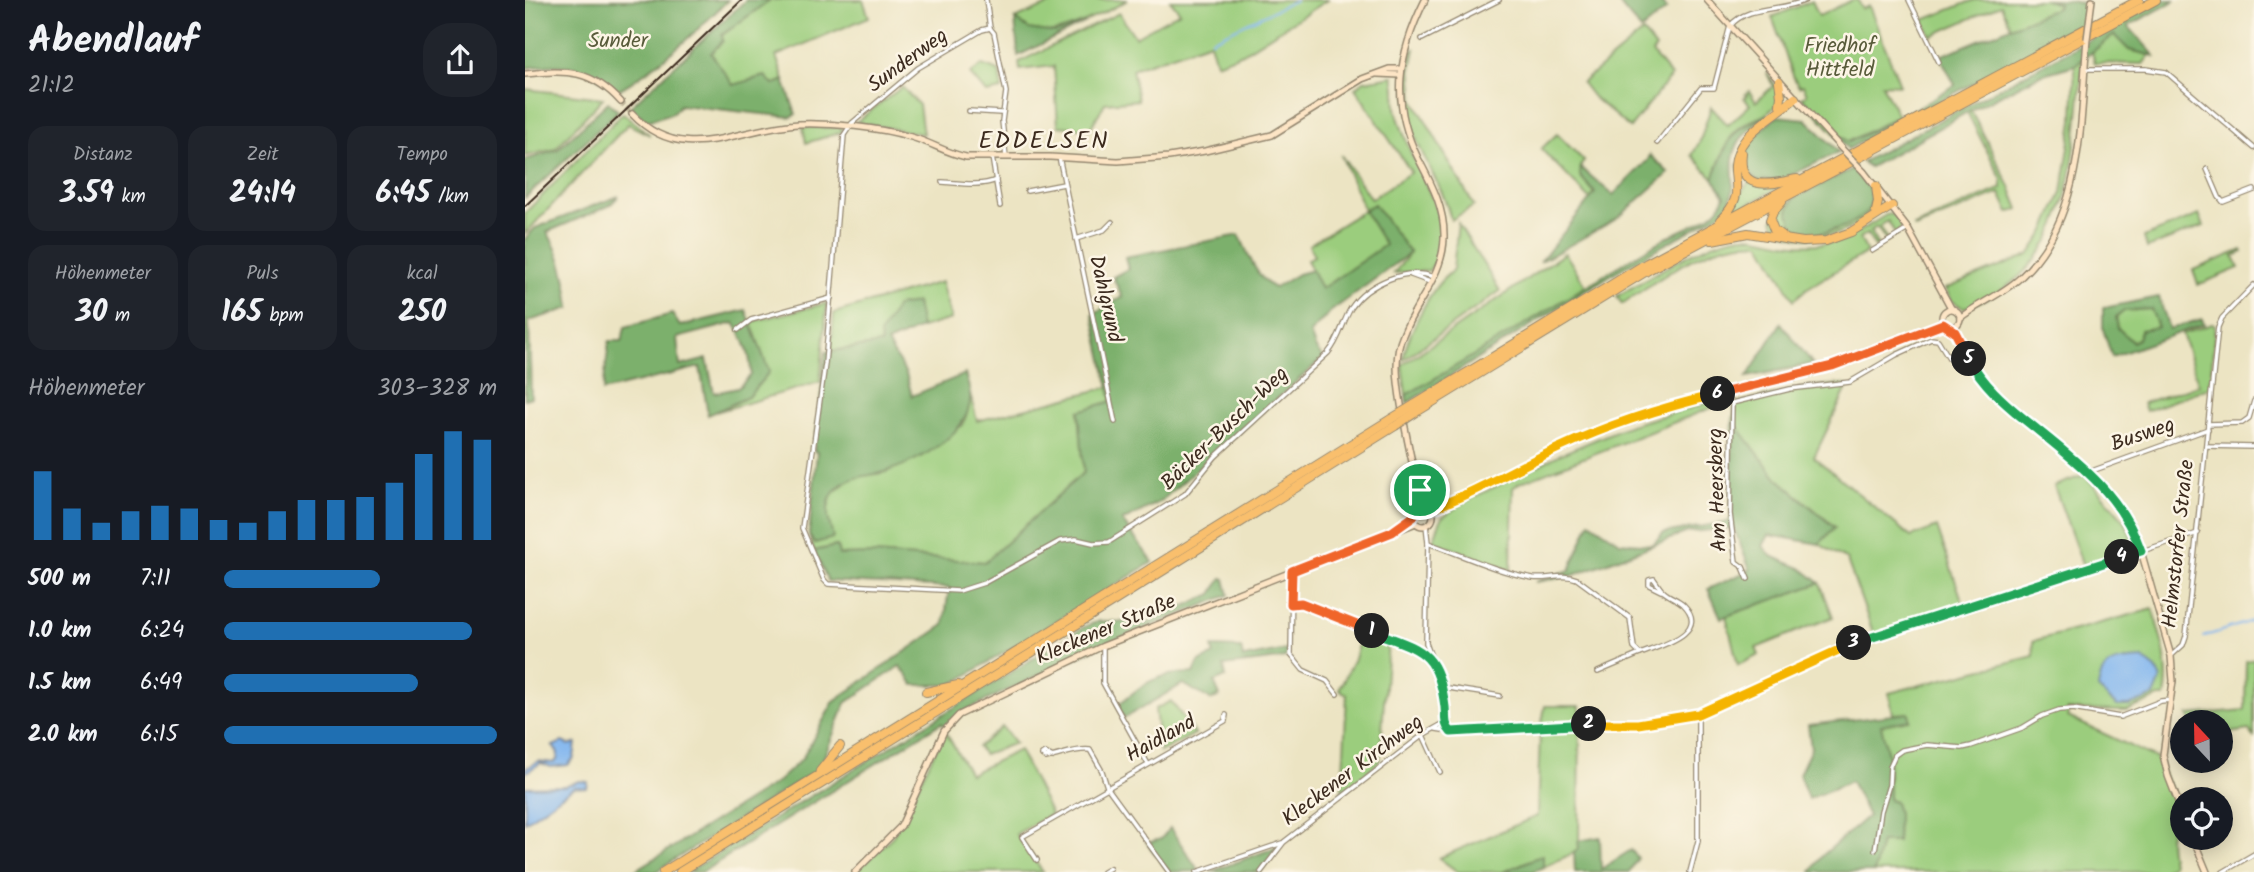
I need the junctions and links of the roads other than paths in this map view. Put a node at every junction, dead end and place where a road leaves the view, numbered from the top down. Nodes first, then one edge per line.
1 (986, 0) edge
2 (1425, 0) edge
3 (1499, 0) edge
4 (1707, 0) edge
5 (1767, 0) edge
6 (1806, 0) edge
7 (1909, 0) edge
8 (2092, 0) edge
9 (2139, 0) edge
10 (2155, 0) edge
11 (1769, 9) junction
12 (1730, 26) junction
13 (990, 28) junction
14 (1422, 38) dead end
15 (1939, 62) dead end
16 (2085, 69) junction
17 (1401, 72) junction
18 (525, 74) edge
19 (1779, 81) junction
20 (1794, 97) junction
21 (621, 102) tunnel mouth
22 (1778, 109) junction
23 (969, 111) dead end
24 (632, 114) tunnel mouth
25 (1002, 114) junction
26 (848, 127) junction
27 (1747, 140) junction
28 (1657, 143) dead end
29 (2254, 148) edge
30 (992, 157) junction
31 (1006, 157) junction
32 (1059, 158) junction
33 (2207, 169) dead end
34 (1806, 178) junction
35 (996, 180) junction
36 (942, 182) dead end
37 (1063, 184) junction
38 (1876, 186) junction
39 (2254, 190) edge
40 (1027, 191) dead end
41 (1796, 191) junction
42 (1891, 204) junction
43 (1000, 206) dead end
44 (1875, 211) junction
45 (1867, 221) junction
46 (1112, 222) dead end
47 (1710, 229) junction
48 (1908, 229) junction
49 (1076, 239) junction
50 (1788, 239) junction
51 (1699, 243) junction
52 (1872, 251) dead end
53 (1434, 280) junction
54 (2254, 285) edge
55 (831, 298) junction
56 (1947, 310) junction
57 (1958, 318) junction
58 (1942, 321) junction
59 (1951, 327) junction
60 (738, 330) dead end
61 (1964, 347) junction
62 (1967, 354) junction
63 (2254, 401) edge
64 (1416, 408) junction
65 (1115, 422) dead end
66 (1393, 422) junction
67 (2208, 427) junction
68 (2206, 446) junction
69 (2254, 447) edge
70 (2089, 472) junction
71 (1451, 502) junction
72 (1425, 507) junction
73 (1433, 516) junction
74 (1415, 520) junction
75 (1426, 525) junction
76 (1236, 526) junction
77 (2198, 533) junction
78 (1221, 541) dead end
79 (1428, 543) junction
80 (2141, 551) junction
81 (1292, 571) junction
82 (1748, 579) dead end
83 (1661, 591) dead end
84 (1291, 604) junction
85 (1100, 617) dead end
86 (1075, 626) junction
87 (1103, 646) junction
88 (1640, 654) junction
89 (2171, 656) junction
90 (1430, 657) junction
91 (1598, 672) dead end
92 (974, 678) junction
93 (1442, 687) junction
94 (926, 692) dead end
95 (1337, 694) dead end
96 (1500, 696) dead end
97 (2171, 700) junction
98 (1698, 714) junction
99 (1226, 715) dead end
100 (1444, 722) junction
101 (1436, 729) junction
102 (1450, 731) junction
103 (1423, 735) junction
104 (840, 746) dead end
105 (1053, 757) dead end
106 (1148, 764) junction
107 (1440, 772) dead end
108 (807, 782) junction
109 (2172, 787) edge
110 (1107, 788) junction
111 (1284, 842) junction
112 (1875, 850) dead end
113 (2198, 850) edge
114 (2254, 854) edge
115 (1037, 860) dead end
116 (1110, 868) dead end
117 (663, 872) edge
118 (680, 872) edge
119 (855, 872) edge
120 (1103, 872) edge
121 (1169, 872) edge
122 (1197, 872) edge
123 (1261, 872) edge
124 (1691, 872) edge
125 (2207, 872) edge
126 (2223, 872) edge

1 - 13 street
2 - 17 street
3 - 14 street
4 - 12 street
5 - 11 street
6 - 11 street
7 - 15 street
8 - 16 street, bridge
9 - 34 highway
10 - 41 highway
11 - 12 street
12 - 19 street
12 - 28 street
13 - 25 street
13 - 26 street, Sunderweg
16 - 29 street
16 - 57 street
17 - 32 street
17 - 53 street
18 - 21 street
19 - 20 street
19 - 22 highway
20 - 22 highway
20 - 38 street, bridge
22 - 27 highway
23 - 25 street
24 - 26 street
25 - 31 street
26 - 30 street
26 - 55 street, Bäcker-Busch-Weg
27 - 34 highway
27 - 47 highway
30 - 31 street
30 - 35 street
31 - 32 street
32 - 37 street, Dahlgrund
33 - 39 street
34 - 47 highway
35 - 36 street
35 - 43 street
37 - 40 street
37 - 49 street, Dahlgrund
38 - 42 street
38 - 44 highway
41 - 50 highway
41 - 51 highway
42 - 44 highway
42 - 45 highway
42 - 48 street
44 - 45 highway
45 - 50 highway
46 - 49 street
47 - 64 highway
48 - 52 street
48 - 56 street
49 - 65 street, Dahlgrund
50 - 51 highway
51 - 64 highway
53 - 55 street, Bäcker-Busch-Weg
53 - 72 street
54 - 67 street, Helmstorfer Straße
55 - 60 street
56 - 57 street
56 - 58 street
57 - 59 street
57 - 61 street
58 - 59 street
58 - 71 street
59 - 61 street
61 - 62 street
62 - 70 street
62 - 82 street, Am Heersberg
63 - 67 street, Busweg
64 - 66 highway, bridge
66 - 76 highway
66 - 92 highway
67 - 68 street, Helmstorfer Straße
67 - 70 street, Busweg
68 - 69 street
68 - 77 street, Helmstorfer Straße
70 - 80 street
71 - 72 street
71 - 73 street
72 - 73 street
72 - 74 street
73 - 75 street
74 - 75 street
74 - 81 street, Kleckener Straße
75 - 79 street, Kleckener Kirchweg
76 - 78 highway
76 - 86 highway
77 - 80 street
77 - 89 street, Helmstorfer Straße
79 - 88 street
79 - 90 street, Kleckener Kirchweg
80 - 89 street
80 - 98 street
81 - 84 street
81 - 87 street, Kleckener Straße
83 - 88 street
84 - 90 street
84 - 95 street
85 - 86 highway
86 - 118 highway
87 - 106 street
87 - 119 street, Kleckener Straße
88 - 91 street
89 - 97 street, Helmstorfer Straße
90 - 93 street, Kleckener Kirchweg
92 - 94 highway
92 - 108 highway
93 - 96 street
93 - 100 street, Kleckener Kirchweg
97 - 109 street, Helmstorfer Straße
97 - 112 street
98 - 102 street
98 - 124 street
99 - 106 street, Haidland
100 - 101 street, Kleckener Kirchweg
100 - 102 street
101 - 102 street
101 - 103 street, Kleckener Kirchweg
103 - 107 street
103 - 111 street, Kleckener Kirchweg
104 - 108 highway
105 - 110 street, Haidland
106 - 110 street, Haidland
108 - 117 highway
110 - 115 street, Haidland
110 - 121 street
111 - 122 street
111 - 123 street, Kleckener Kirchweg
113 - 125 street
114 - 126 street
116 - 120 street

